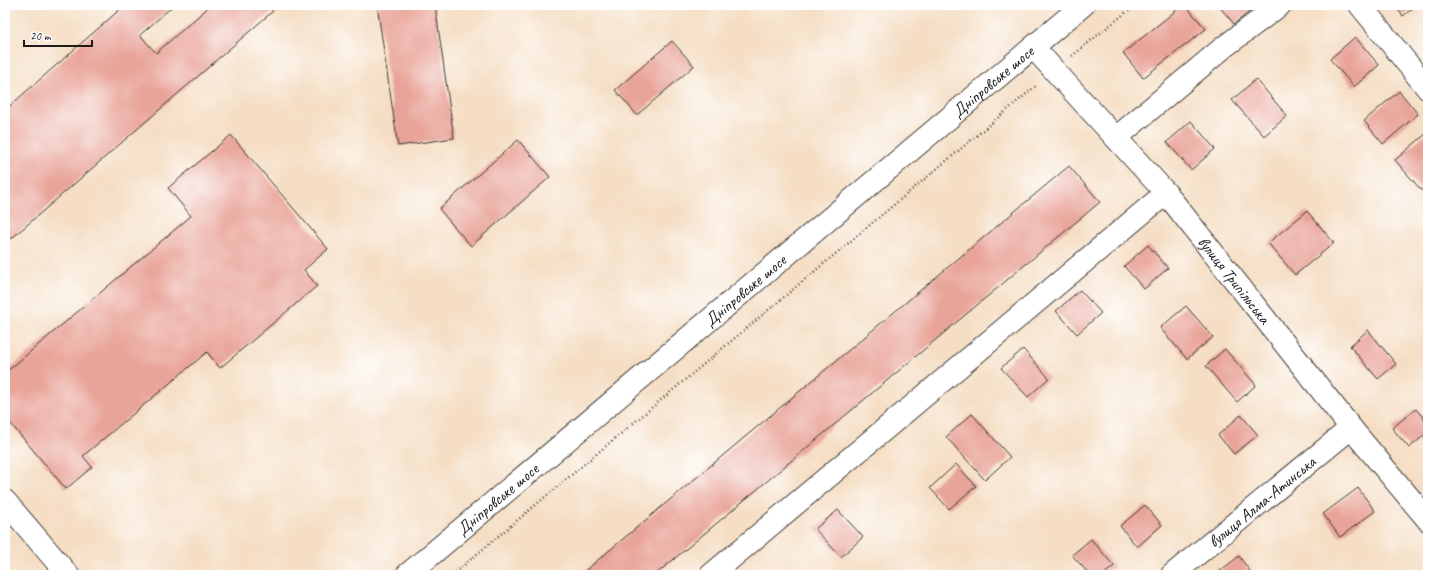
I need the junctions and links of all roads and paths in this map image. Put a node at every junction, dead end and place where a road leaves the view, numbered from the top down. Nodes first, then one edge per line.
1 (1083, 5) edge
2 (1135, 5) edge
3 (1280, 5) edge
4 (1360, 5) edge
5 (1033, 47) junction
6 (1055, 70) junction
7 (1428, 89) edge
8 (1116, 138) junction
9 (1166, 193) junction
10 (1351, 428) junction
11 (5, 501) edge
12 (1428, 520) edge
13 (68, 575) edge
14 (407, 575) edge
15 (452, 575) edge
16 (711, 575) edge
17 (1172, 575) edge

1 - 5 street, Дніпровське шосе
2 - 6 path
3 - 8 street
4 - 7 street
5 - 6 street, вулиця Трипільська
5 - 14 street, Дніпровське шосе
6 - 8 street, вулиця Трипільська
6 - 15 path
8 - 9 street, вулиця Трипільська
9 - 10 street, вулиця Трипільська
9 - 16 street
10 - 12 street, вулиця Трипільська
10 - 17 street, вулиця Алма-Атинська
11 - 13 street

